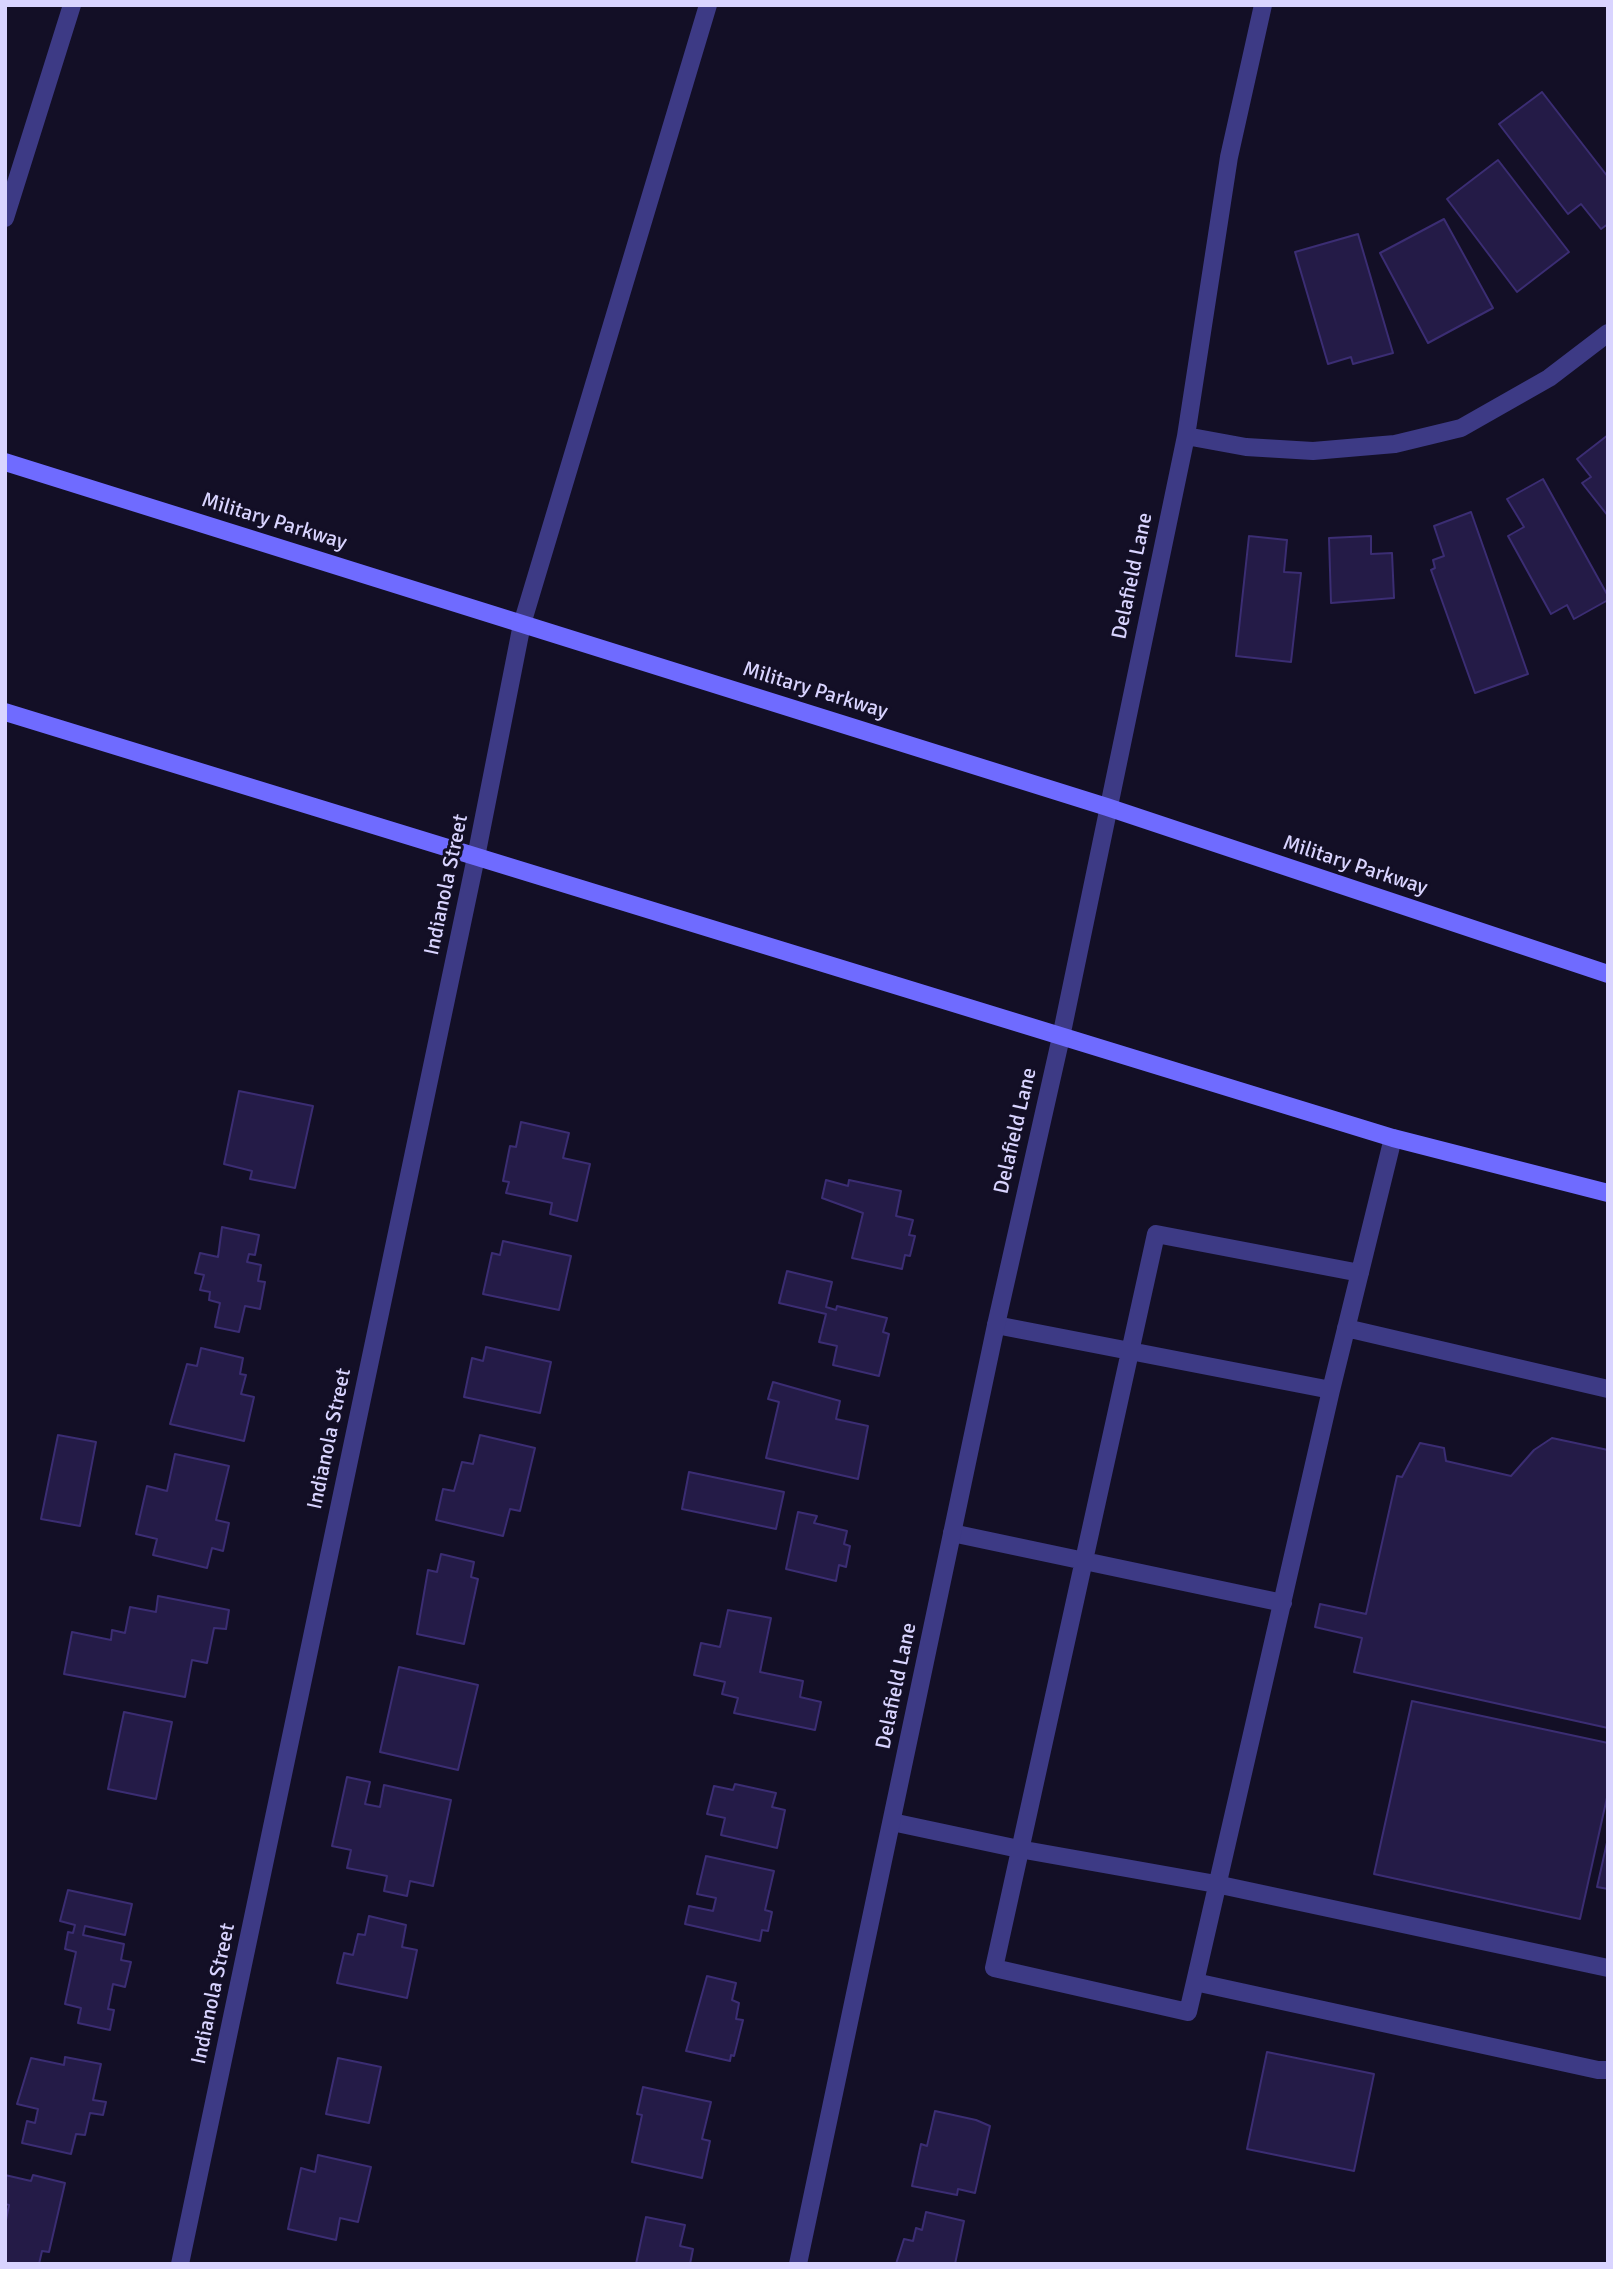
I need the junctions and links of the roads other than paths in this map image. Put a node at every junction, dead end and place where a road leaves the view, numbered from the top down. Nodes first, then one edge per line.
1 (72, 5) edge
2 (708, 5) edge
3 (1263, 5) edge
4 (5, 218) edge
5 (1608, 333) edge
6 (1185, 436) junction
7 (5, 462) edge
8 (522, 624) junction
9 (5, 712) edge
10 (1107, 807) junction
11 (476, 857) junction
12 (1608, 974) edge
13 (1061, 1037) junction
14 (1393, 1138) junction
15 (1608, 1193) edge
16 (1360, 1273) junction
17 (996, 1325) junction
18 (1346, 1328) junction
19 (1129, 1351) junction
20 (1608, 1389) edge
21 (1331, 1390) junction
22 (952, 1533) junction
23 (1085, 1560) junction
24 (1283, 1603) junction
25 (892, 1822) junction
26 (1019, 1849) junction
27 (1216, 1884) junction
28 (1608, 1968) edge
29 (1195, 1982) junction
30 (1608, 2070) edge
31 (180, 2264) edge
32 (797, 2264) edge

1 - 4 street
2 - 8 street, Indianola Street
3 - 6 street, Delafield Lane
5 - 6 street
6 - 10 street, Delafield Lane
7 - 8 main road, Military Parkway
8 - 10 main road, Military Parkway
8 - 11 street, Indianola Street
9 - 11 main road
10 - 12 main road, Military Parkway
10 - 13 street, Delafield Lane
11 - 13 main road
11 - 31 street, Indianola Street
13 - 14 main road
13 - 17 street, Delafield Lane
14 - 15 main road
14 - 16 street
16 - 18 street
16 - 19 street
17 - 19 street
17 - 22 street, Delafield Lane
18 - 20 street
18 - 21 street
19 - 21 street
19 - 23 street
21 - 24 street
22 - 23 street
22 - 25 street, Delafield Lane
23 - 24 street
23 - 26 street
24 - 27 street
25 - 26 street
25 - 32 street, Delafield Lane
26 - 27 street
26 - 29 street
27 - 28 street
27 - 29 street
29 - 30 street

